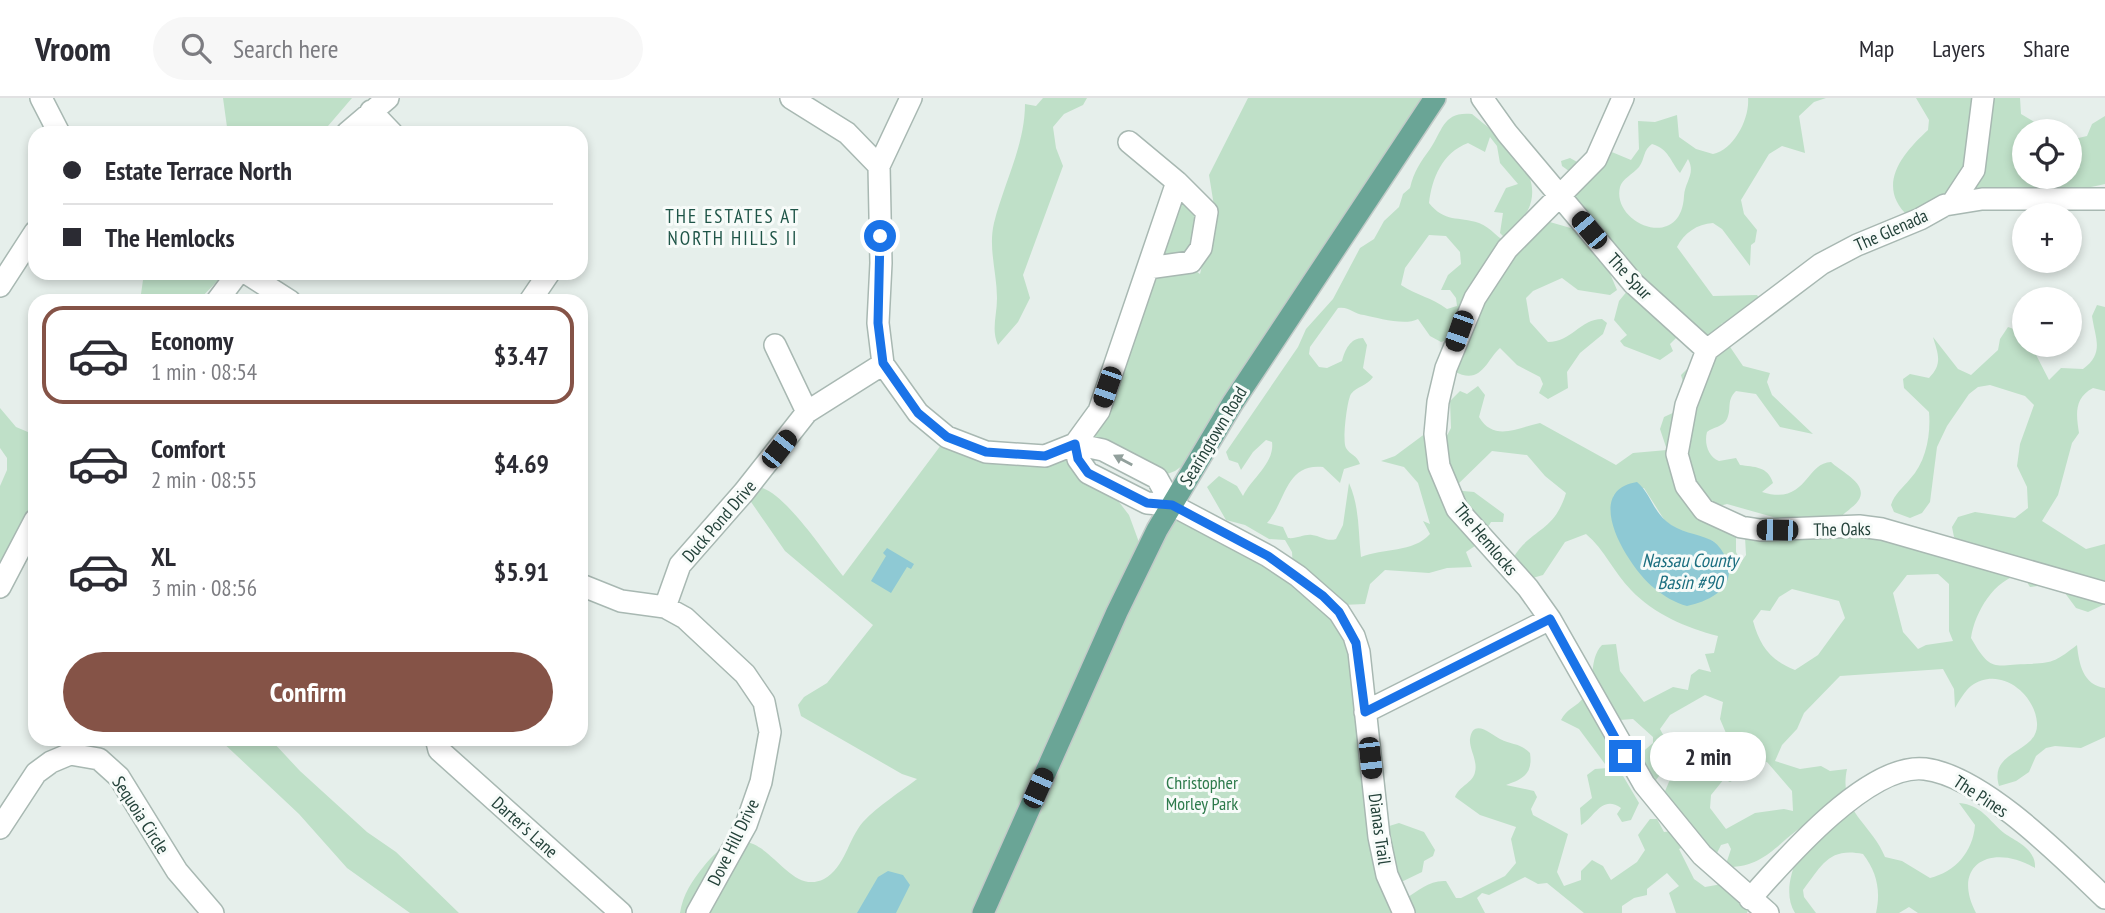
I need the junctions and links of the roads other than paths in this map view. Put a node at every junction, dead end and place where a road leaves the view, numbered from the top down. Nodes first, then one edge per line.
1 (41, 98) edge
2 (792, 98) edge
3 (911, 98) edge
4 (1435, 98) edge
5 (1482, 98) edge
6 (1623, 98) edge
7 (1983, 98) edge
8 (379, 104) edge
9 (55, 126) edge
10 (355, 126) edge
11 (389, 126) edge
12 (1129, 142) dead end
13 (879, 166) junction
14 (1974, 170) junction
15 (1177, 182) junction
16 (1559, 195) junction
17 (1999, 199) junction
18 (2105, 199) edge
19 (1954, 202) junction
20 (28, 243) edge
21 (1148, 268) junction
22 (257, 280) edge
23 (0, 286) edge
24 (279, 294) edge
25 (775, 345) dead end
26 (1707, 350) junction
27 (883, 363) junction
28 (807, 412) junction
29 (1075, 444) junction
30 (1172, 505) junction
31 (28, 533) edge
32 (0, 587) edge
33 (588, 588) edge
34 (2105, 593) edge
35 (665, 607) junction
36 (1550, 619) junction
37 (1365, 712) junction
38 (438, 746) edge
39 (0, 828) edge
40 (2105, 898) edge
41 (1750, 899) junction
42 (212, 913) edge
43 (621, 913) edge
44 (697, 913) edge
45 (982, 913) edge
46 (1404, 913) edge
47 (1768, 913) edge

1 - 9 street
2 - 13 street
3 - 13 street
4 - 30 main road, Searingtown Road
5 - 16 street, The Spur
6 - 16 street, The Hemlocks
7 - 14 street
8 - 10 street
8 - 11 street
12 - 15 street
13 - 27 street
14 - 17 street
14 - 19 street
15 - 21 street
15 - 21 street
16 - 26 street, The Spur
16 - 36 street, The Hemlocks
17 - 18 street, The Glenada
17 - 19 street, The Glenada
19 - 26 street, The Glenada
20 - 23 street
21 - 29 street
22 - 24 street
25 - 28 street
26 - 34 street, The Oaks
27 - 28 street, Duck Pond Drive
27 - 29 street
28 - 35 street, Duck Pond Drive
29 - 30 street
30 - 37 street, Dianas Trail
30 - 45 main road, Searingtown Road
31 - 32 street
33 - 35 street, Dove Hill Drive
35 - 44 street, Dove Hill Drive
36 - 37 street
36 - 41 street, The Hemlocks
37 - 46 street, Dianas Trail
38 - 43 street, Darter's Lane
39 - 42 street, Sequoia Circle
40 - 41 street, The Pines
41 - 47 street, The Hemlocks

